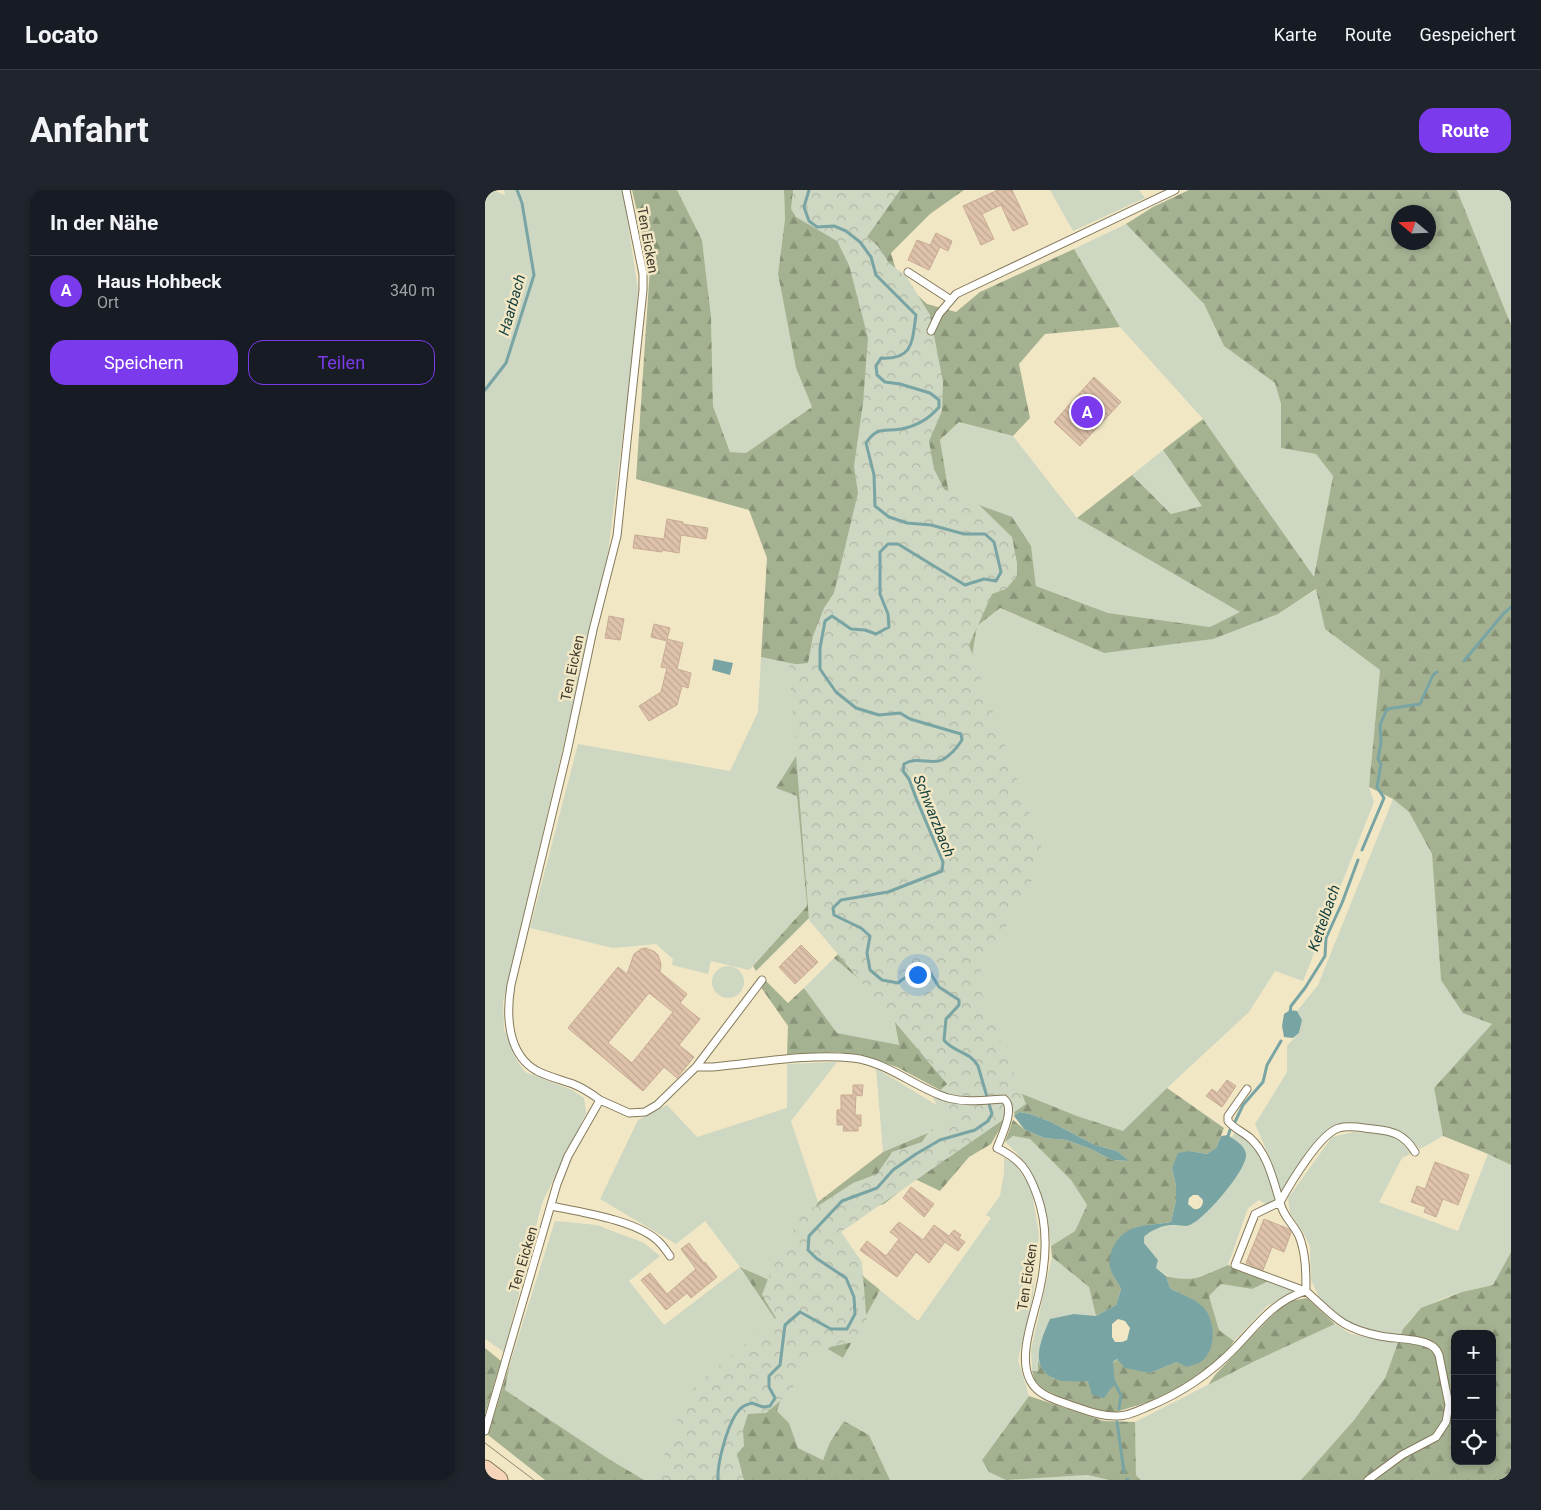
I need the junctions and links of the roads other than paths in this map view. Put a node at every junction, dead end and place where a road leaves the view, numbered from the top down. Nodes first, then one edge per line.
1 (626, 190) edge
2 (1175, 190) edge
3 (908, 272) dead end
4 (951, 300) junction
5 (931, 331) dead end
6 (762, 980) dead end
7 (696, 1067) junction
8 (1247, 1089) dead end
9 (600, 1100) junction
10 (1415, 1152) dead end
11 (1280, 1202) junction
12 (551, 1206) junction
13 (669, 1256) dead end
14 (1306, 1291) junction
15 (485, 1431) edge
16 (485, 1470) edge
17 (498, 1480) edge
18 (1368, 1480) edge

1 - 9 lane, Ten Eicken
2 - 4 lane
3 - 4 lane
4 - 5 lane
6 - 7 lane, Ten Eicken
7 - 9 lane, Ten Eicken
7 - 14 lane, Ten Eicken
8 - 11 lane
9 - 12 lane, Ten Eicken
10 - 11 lane
11 - 14 lane
11 - 14 lane
12 - 13 lane
12 - 15 lane, Ten Eicken
14 - 18 lane
16 - 17 main road

